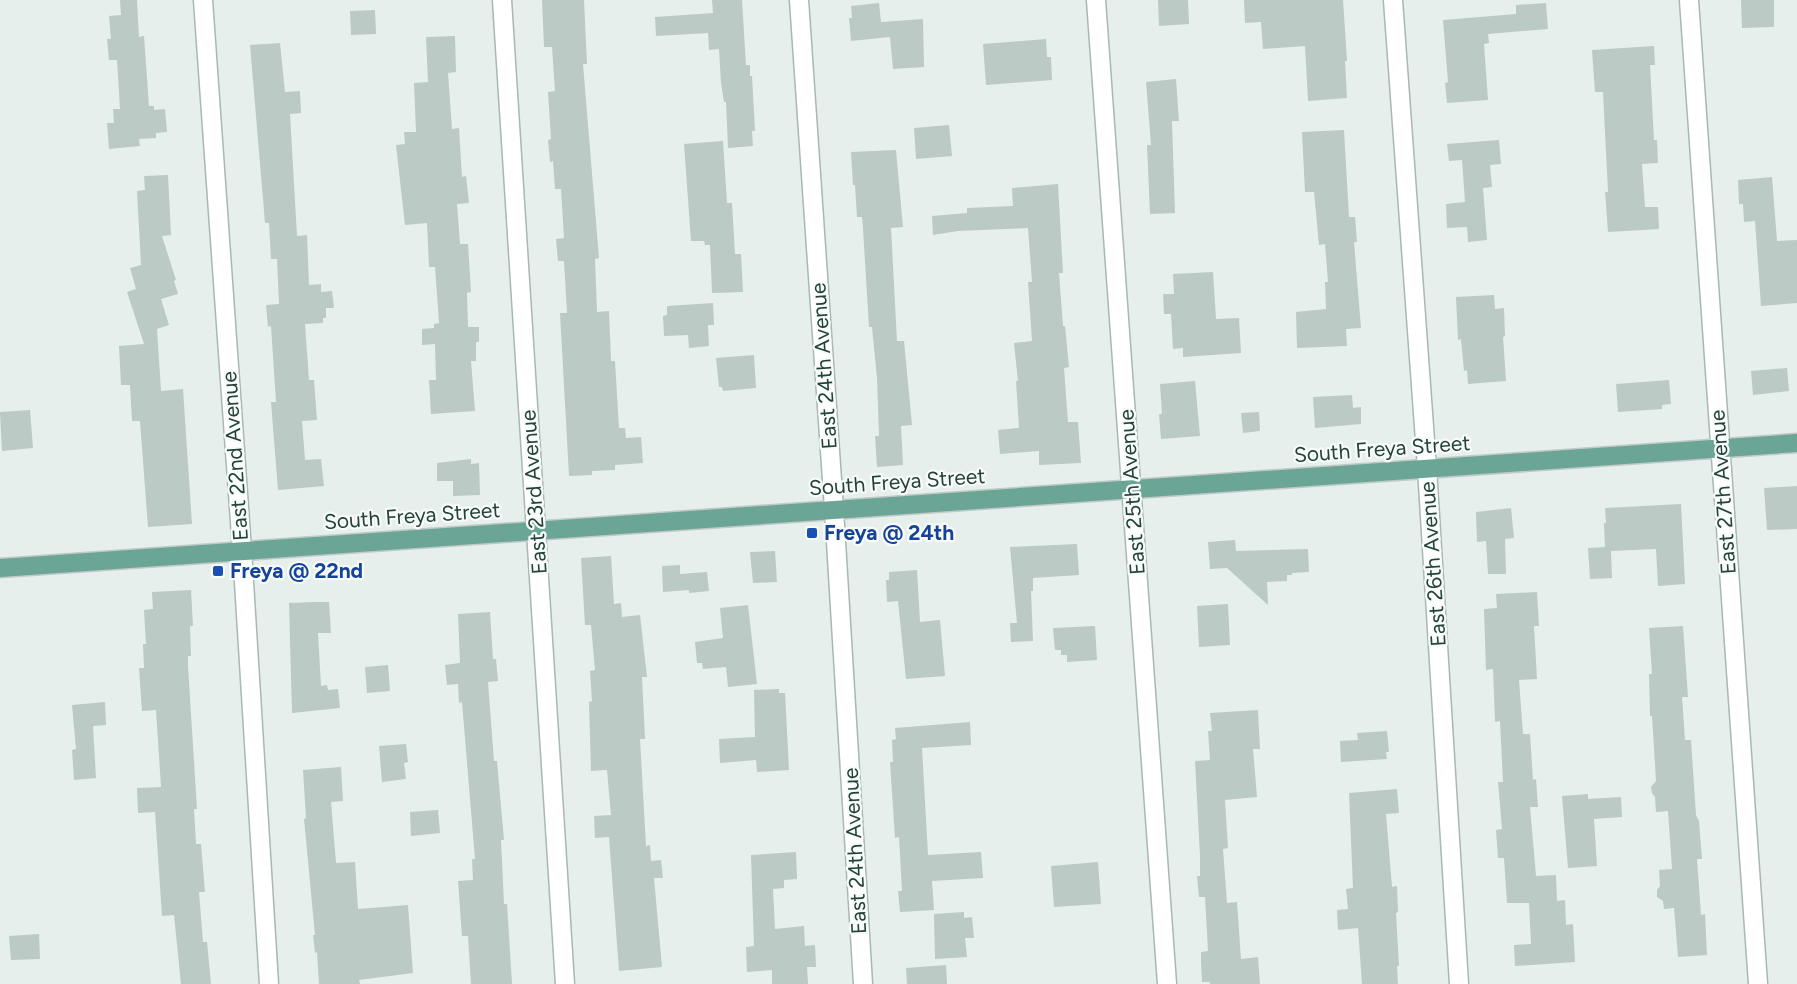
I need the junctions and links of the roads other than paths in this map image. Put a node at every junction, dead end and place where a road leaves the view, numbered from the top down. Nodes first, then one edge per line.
1 (203, 0) edge
2 (502, 0) edge
3 (799, 0) edge
4 (1096, 0) edge
5 (1393, 0) edge
6 (1689, 0) edge
7 (1797, 443) edge
8 (1719, 448) junction
9 (1427, 468) junction
10 (1132, 489) junction
11 (834, 509) junction
12 (536, 530) junction
13 (242, 550) junction
14 (0, 568) edge
15 (269, 984) edge
16 (565, 984) edge
17 (863, 984) edge
18 (1167, 984) edge
19 (1459, 984) edge
20 (1758, 984) edge

1 - 13 street, East 22nd Avenue
2 - 12 street, East 23rd Avenue
3 - 11 street, East 24th Avenue
4 - 10 street, East 25th Avenue
5 - 9 street, East 26th Avenue
6 - 8 street, East 27th Avenue
7 - 8 main road, South Freya Street
8 - 9 main road, South Freya Street
8 - 20 street, East 27th Avenue
9 - 10 main road, South Freya Street
9 - 19 street, East 26th Avenue
10 - 11 main road, South Freya Street
10 - 18 street, East 25th Avenue
11 - 12 main road, South Freya Street
11 - 17 street, East 24th Avenue
12 - 13 main road, South Freya Street
12 - 16 street, East 23rd Avenue
13 - 14 main road, South Freya Street
13 - 15 street, East 22nd Avenue

